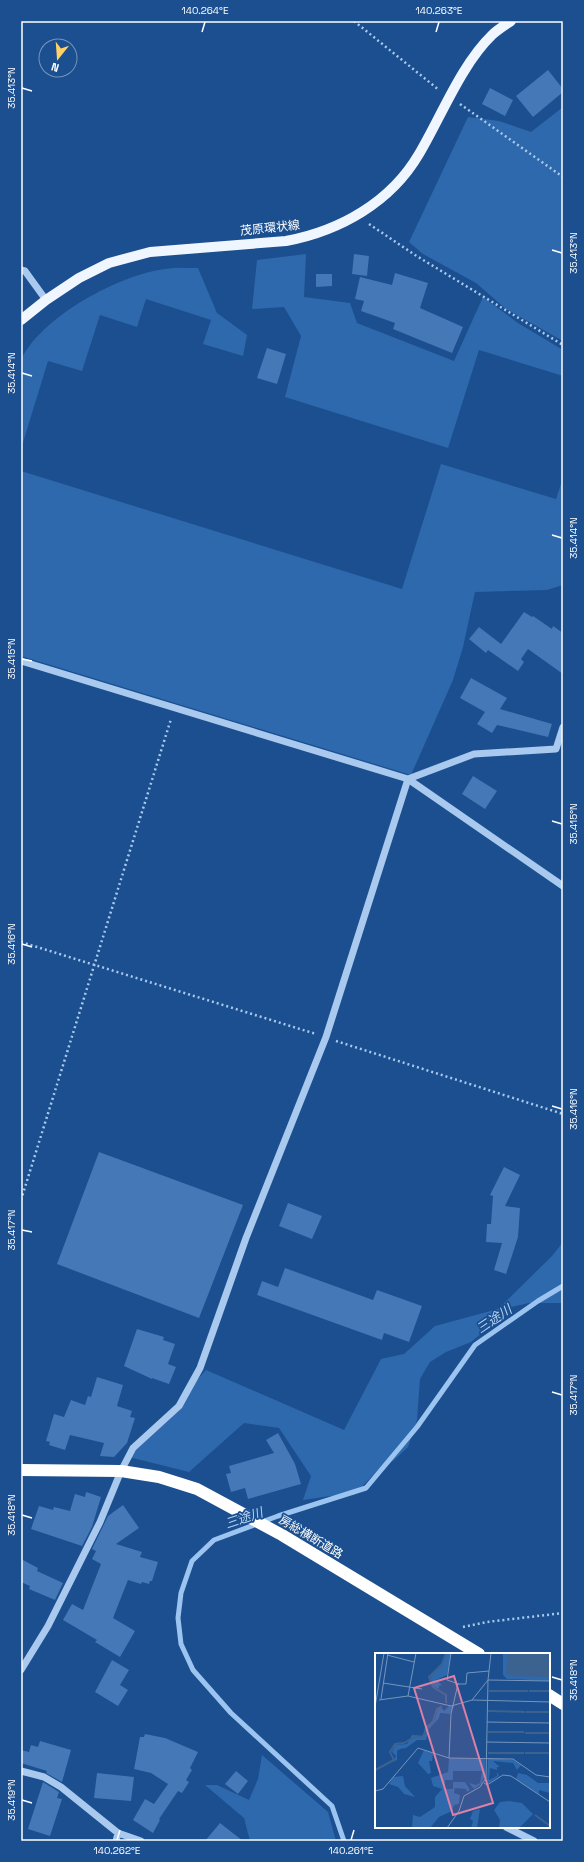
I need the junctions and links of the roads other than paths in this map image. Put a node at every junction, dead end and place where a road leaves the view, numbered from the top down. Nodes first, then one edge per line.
1 (511, 21) edge
2 (21, 270) edge
3 (46, 300) junction
4 (21, 320) edge
5 (21, 661) edge
6 (563, 727) edge
7 (408, 779) junction
8 (563, 886) edge
9 (21, 1470) edge
10 (121, 1471) junction
11 (477, 1653) edge
12 (21, 1670) edge
13 (550, 1696) edge
14 (563, 1704) edge
15 (21, 1771) edge
16 (508, 1828) edge
17 (118, 1833) junction
18 (116, 1841) edge
19 (141, 1841) edge
20 (534, 1841) edge

1 - 3 main road, 茂原環状線
2 - 3 street
3 - 4 main road, 茂原環状線
5 - 7 street
6 - 7 street
7 - 8 street
7 - 10 street
9 - 10 highway, 房総横断道路
10 - 11 highway, 房総横断道路
10 - 12 street
13 - 14 highway
15 - 17 street
16 - 20 street
17 - 18 street
17 - 19 street

